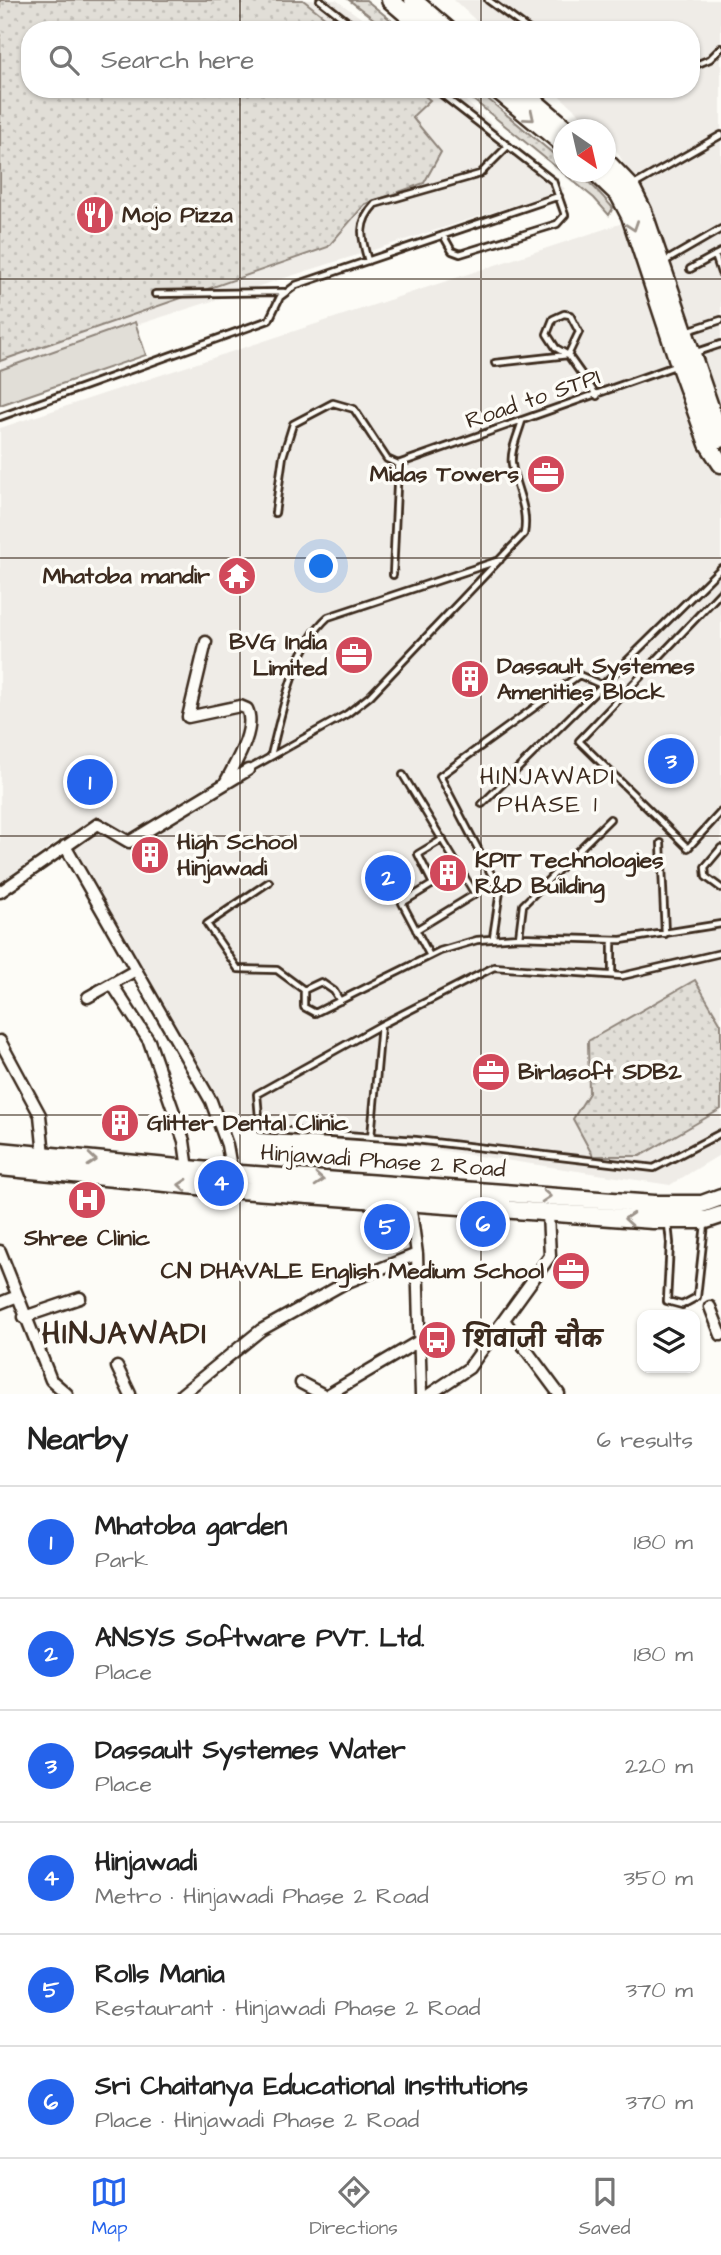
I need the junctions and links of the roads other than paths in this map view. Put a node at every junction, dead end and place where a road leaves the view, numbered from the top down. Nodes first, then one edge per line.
1 (320, 0) edge
2 (390, 0) edge
3 (413, 0) edge
4 (488, 0) edge
5 (347, 21) edge
6 (414, 21) edge
7 (438, 21) edge
8 (517, 21) edge
9 (721, 48) edge
10 (700, 63) edge
11 (447, 98) edge
12 (507, 98) edge
13 (531, 98) edge
14 (555, 119) edge
15 (721, 135) edge
16 (553, 136) edge
17 (508, 146) junction
18 (616, 171) edge
19 (605, 182) edge
20 (631, 187) junction
21 (559, 196) junction
22 (721, 229) edge
23 (443, 235) junction
24 (721, 252) edge
25 (715, 255) junction
26 (368, 261) junction
27 (660, 264) junction
28 (690, 269) dead end
29 (721, 273) edge
30 (285, 292) junction
31 (155, 294) dead end
32 (721, 320) edge
33 (683, 333) junction
34 (721, 344) edge
35 (568, 355) junction
36 (687, 360) junction
37 (495, 363) dead end
38 (597, 396) junction
39 (0, 417) edge
40 (522, 421) junction
41 (721, 439) edge
42 (398, 464) junction
43 (721, 464) edge
44 (275, 513) dead end
45 (501, 560) junction
46 (721, 568) edge
47 (393, 575) dead end
48 (721, 592) edge
49 (206, 642) dead end
50 (602, 685) junction
51 (271, 755) junction
52 (248, 770) joint
53 (403, 775) dead end
54 (225, 784) junction
55 (482, 804) dead end
56 (721, 812) edge
57 (610, 819) dead end
58 (443, 839) junction
59 (661, 843) dead end
60 (65, 846) junction
61 (721, 848) edge
62 (269, 882) dead end
63 (721, 888) edge
64 (0, 892) edge
65 (721, 924) edge
66 (416, 930) junction
67 (665, 934) junction
68 (494, 937) junction
69 (519, 937) junction
70 (612, 940) junction
71 (721, 953) edge
72 (430, 956) junction
73 (136, 970) junction
74 (612, 975) junction
75 (112, 984) junction
76 (304, 990) junction
77 (88, 996) dead end
78 (340, 1001) junction
79 (381, 1025) junction
80 (0, 1041) edge
81 (721, 1133) edge
82 (371, 1137) junction
83 (0, 1151) edge
84 (44, 1155) junction
85 (0, 1167) edge
86 (188, 1169) junction
87 (232, 1173) junction
88 (721, 1198) edge
89 (410, 1203) junction
90 (548, 1213) junction
91 (713, 1217) edge
92 (667, 1221) junction
93 (0, 1251) edge
94 (417, 1254) junction
95 (15, 1297) junction
96 (80, 1298) dead end
97 (0, 1303) edge
98 (710, 1307) dead end
99 (24, 1317) junction
100 (504, 1320) junction
101 (721, 1335) edge
102 (419, 1341) junction
103 (117, 1367) dead end
104 (301, 1383) dead end
105 (67, 1394) edge
106 (130, 1394) edge
107 (182, 1394) edge
108 (322, 1394) edge
109 (329, 1394) edge
110 (421, 1394) edge
111 (430, 1394) edge
112 (559, 1394) edge

1 - 5 lane
2 - 6 main road
3 - 7 main road
4 - 8 lane
9 - 10 lane
11 - 17 lane
12 -> 16 main road
13 - 14 main road
15 - 20 lane
17 - 21 lane
17 - 26 lane
18 - 20 main road
19 -> 36 main road
20 - 27 main road
21 - 23 lane
21 - 23 lane
22 - 27 lane
23 - 26 lane
24 - 25 lane
25 - 28 lane
25 - 29 lane
26 - 30 lane
27 - 33 main road
30 - 31 lane
30 - 39 lane
32 - 33 lane
33 - 36 main road
34 - 36 lane, Road to STPI
35 - 35 lane
35 - 37 lane
35 - 38 lane
36 - 38 lane, Road to STPI
36 - 41 main road
36 - 43 main road
38 - 40 lane, Road to STPI
40 - 42 lane, Road to STPI
40 - 45 lane
42 - 44 lane
42 - 47 lane
45 - 51 lane
45 - 51 lane
46 - 50 lane
48 - 56 lane
49 - 54 street
50 - 55 lane
50 - 68 lane
51 - 52 lane
52 - 54 street
53 - 58 lane
54 - 60 street
57 - 69 lane
58 - 66 lane
58 - 66 lane
59 - 67 lane
60 - 64 street
60 - 73 street
61 - 63 lane
62 - 76 lane
65 - 67 lane
66 - 72 lane
67 - 70 lane
68 - 69 lane
68 - 72 lane
69 - 70 lane
70 - 74 lane
71 - 74 lane
72 - 78 lane
73 - 75 street
73 - 87 street
74 - 79 lane
75 - 77 street
75 - 86 street
76 - 78 lane
76 - 78 lane
79 - 82 lane
79 - 82 lane
80 - 84 street
81 - 82 lane
83 - 84 main road, Hinjawadi Phase 2 Road
84 -> 86 main road, Hinjawadi Phase 2 Road
89 -> 85 main road, Hinjawadi Phase 2 Road
86 - 87 main road, Hinjawadi Phase 2 Road
87 -> 88 main road, Hinjawadi Phase 2 Road
89 - 90 main road, Hinjawadi Phase 2 Road
89 - 94 street
92 -> 90 main road, Hinjawadi Phase 2 Road
90 - 100 street
91 - 92 main road, Hinjawadi Phase 2 Road
91 - 92 lane
93 - 95 street
94 - 102 street
94 - 107 street
95 - 97 street
95 - 99 street
96 - 99 street
98 - 101 street
99 - 105 street
100 - 111 street
100 - 112 street
102 - 109 street
102 - 110 street
103 - 106 street
104 - 108 street

